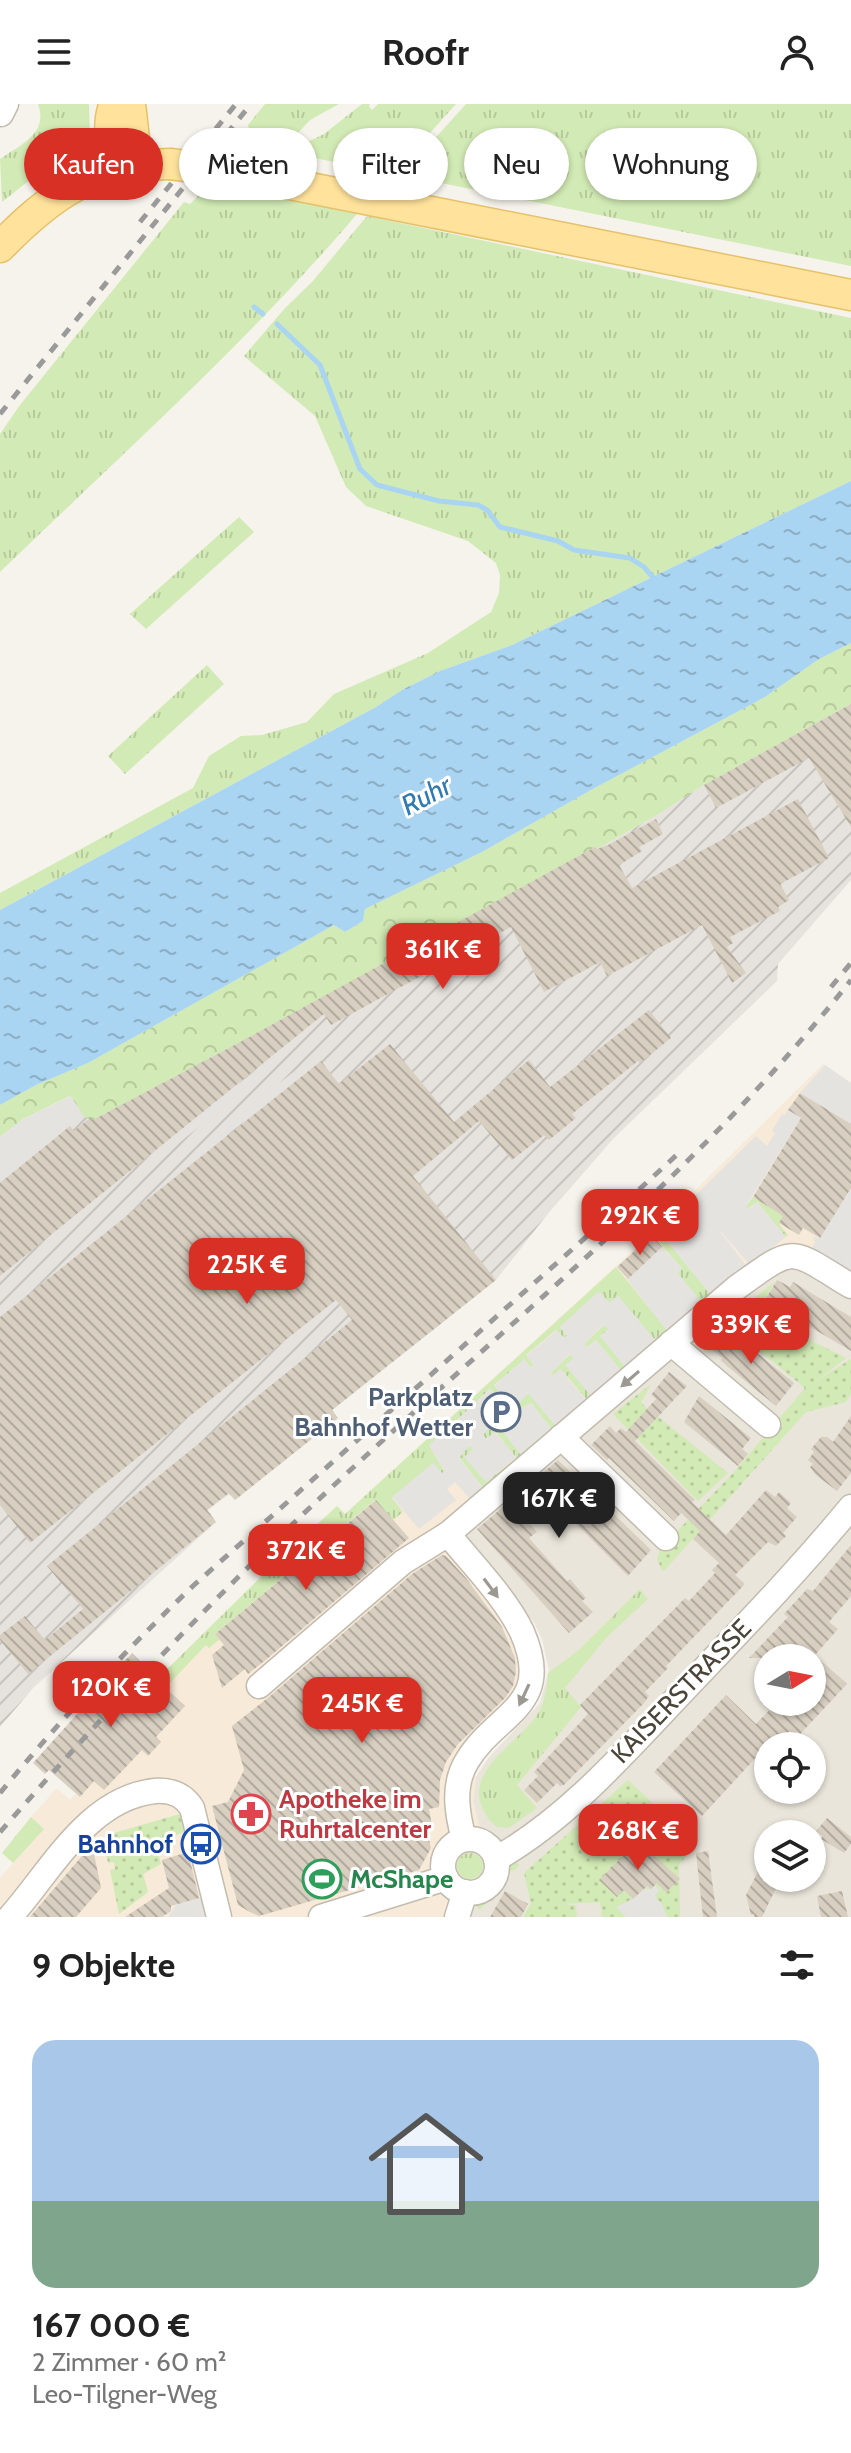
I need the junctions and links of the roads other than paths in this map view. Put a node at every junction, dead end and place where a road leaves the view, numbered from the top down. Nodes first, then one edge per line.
1 (6, 104) edge
2 (115, 104) edge
3 (130, 104) edge
4 (1, 114) edge
5 (111, 128) edge
6 (128, 128) edge
7 (163, 164) edge
8 (53, 200) edge
9 (0, 247) edge
10 (851, 295) edge
11 (851, 1286) edge
12 (671, 1343) junction
13 (768, 1425) dead end
14 (561, 1437) junction
15 (851, 1507) edge
16 (448, 1534) junction
17 (666, 1538) dead end
18 (264, 1682) dead end
19 (464, 1839) junction
20 (496, 1859) junction
21 (456, 1885) junction
22 (10, 1917) edge
23 (219, 1917) edge
24 (321, 1917) edge
25 (457, 1917) edge

1 - 4 street
2 - 5 main road
3 - 6 main road
7 - 10 main road, bridge
8 - 9 main road
11 - 12 street
12 - 13 street
12 -> 14 street
14 - 16 street
14 - 17 street
15 - 20 street, KAISERSTRASSE
16 - 18 street
16 -> 19 street
19 - 20 street
19 - 21 street
20 - 21 street, KAISERSTRASSE
21 - 24 street, KAISERSTRASSE
21 - 25 street
22 - 23 street

